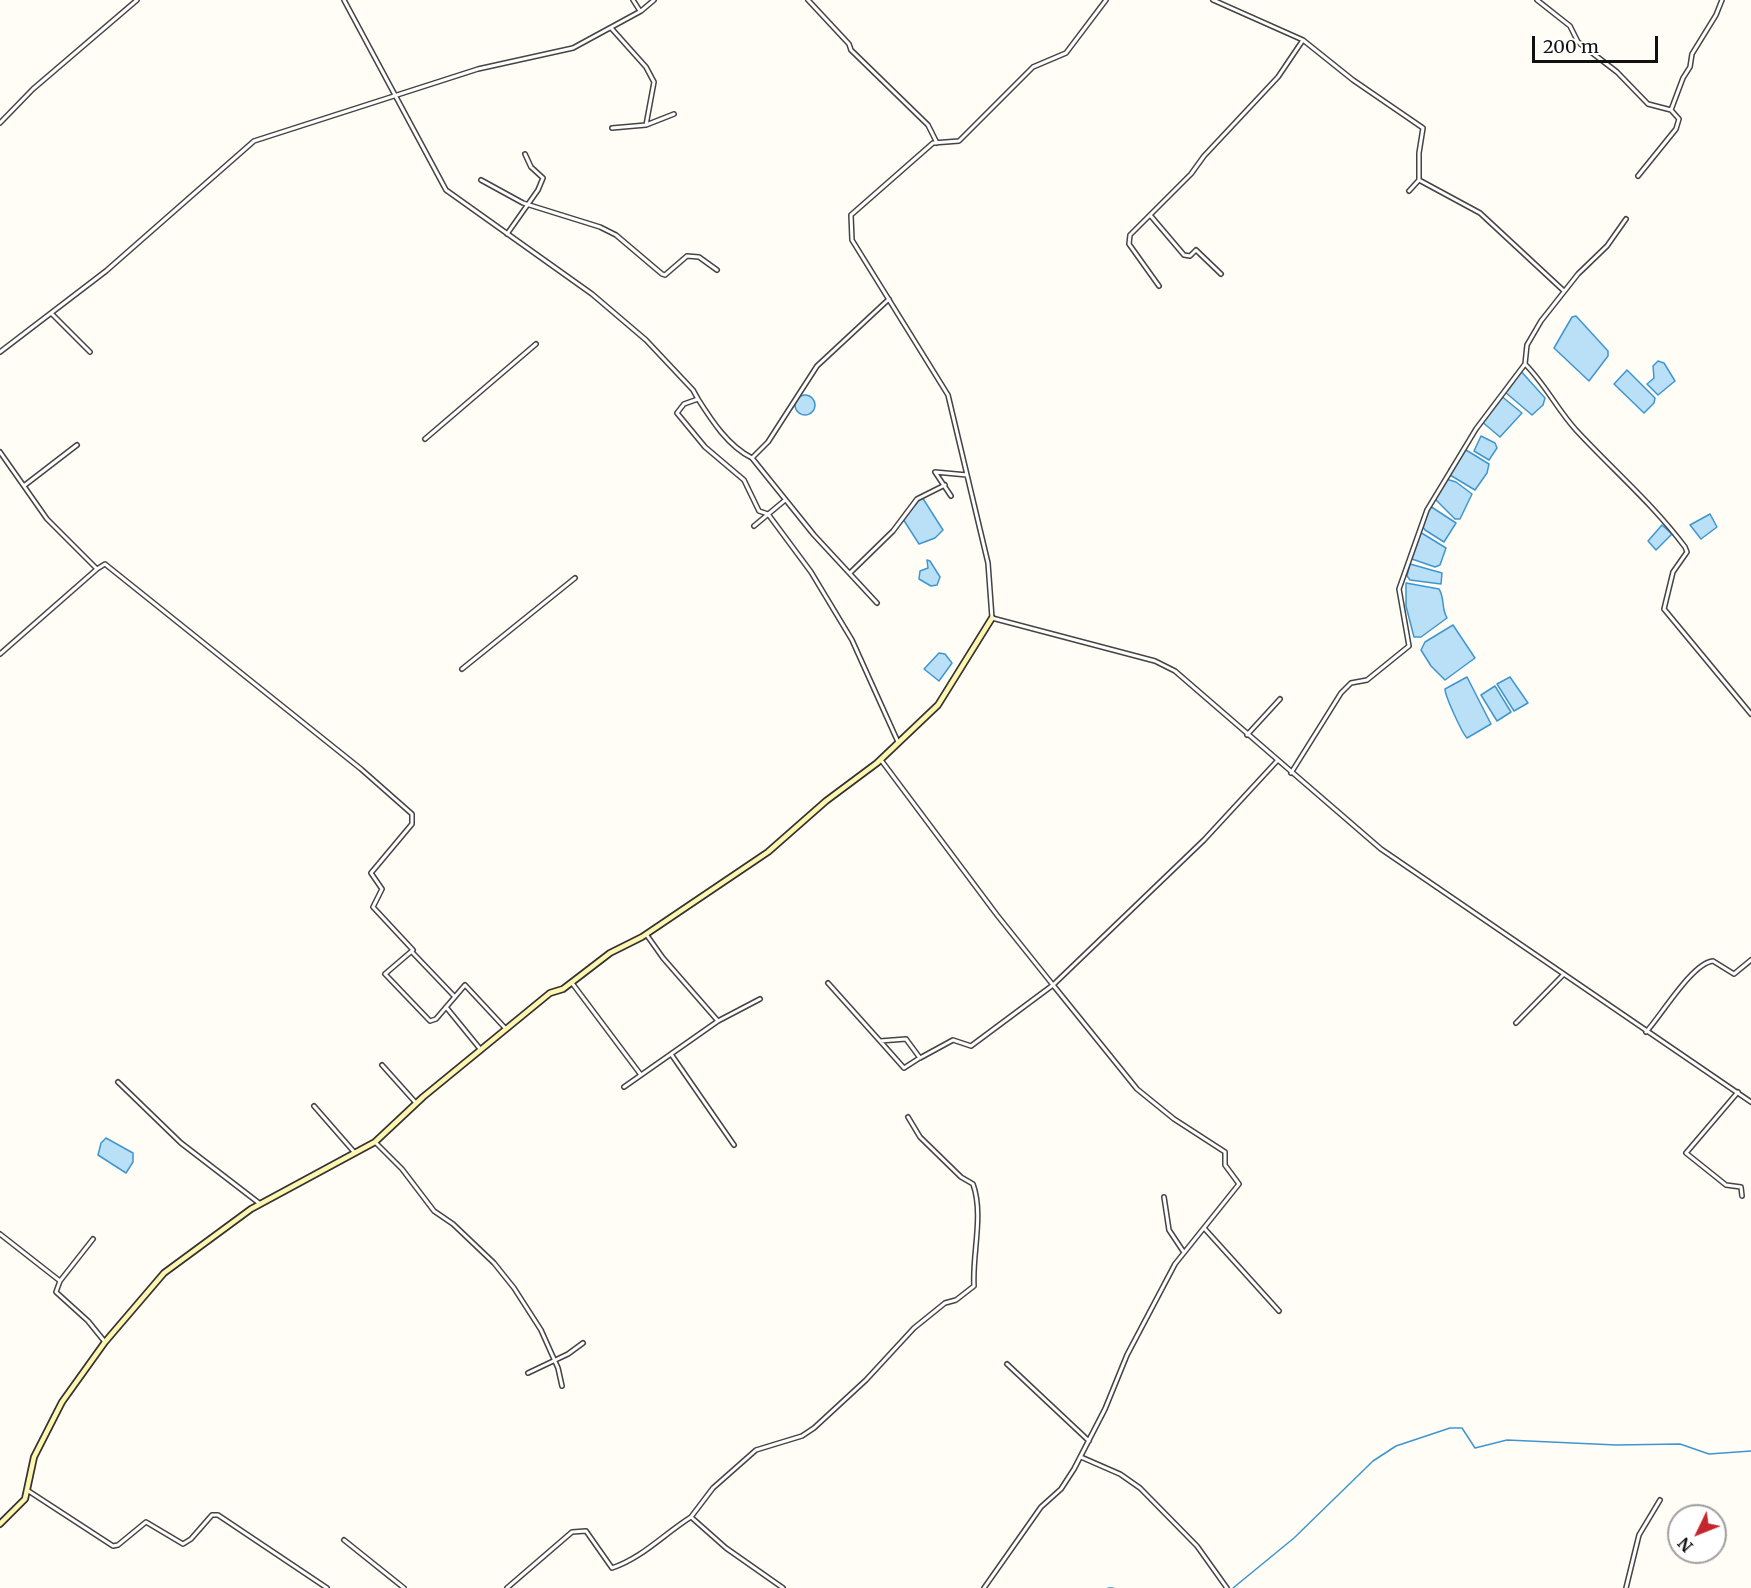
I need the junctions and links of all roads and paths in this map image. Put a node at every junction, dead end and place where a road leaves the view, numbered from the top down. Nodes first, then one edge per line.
1 (137, 0) edge
2 (344, 0) edge
3 (633, 0) edge
4 (654, 0) edge
5 (808, 0) edge
6 (1106, 0) edge
7 (1213, 0) edge
8 (1537, 0) edge
9 (1722, 0) edge
10 (641, 11) junction
11 (611, 29) junction
12 (1303, 39) junction
13 (393, 95) junction
14 (1671, 110) junction
15 (674, 114) dead end
16 (0, 123) edge
17 (646, 125) junction
18 (612, 128) dead end
19 (937, 143) junction
20 (525, 154) dead end
21 (1638, 176) dead end
22 (481, 180) dead end
23 (1419, 180) junction
24 (1409, 192) dead end
25 (528, 204) junction
26 (1150, 215) junction
27 (1626, 219) dead end
28 (507, 234) junction
29 (717, 270) dead end
30 (1221, 274) dead end
31 (1159, 286) dead end
32 (1564, 292) junction
33 (889, 299) junction
34 (51, 313) junction
35 (537, 344) dead end
36 (0, 352) edge
37 (90, 352) dead end
38 (1525, 364) junction
39 (698, 399) junction
40 (425, 439) dead end
41 (77, 446) dead end
42 (0, 452) edge
43 (752, 458) junction
44 (967, 475) junction
45 (945, 485) junction
46 (25, 486) junction
47 (951, 496) dead end
48 (785, 500) junction
49 (768, 514) junction
50 (754, 526) dead end
51 (97, 569) junction
52 (850, 572) junction
53 (575, 578) dead end
54 (877, 603) dead end
55 (992, 618) junction
56 (0, 654) edge
57 (462, 669) dead end
58 (1280, 699) dead end
59 (1751, 714) edge
60 (1247, 735) junction
61 (898, 742) junction
62 (880, 759) junction
63 (1277, 761) junction
64 (1291, 773) junction
65 (646, 934) junction
66 (412, 952) junction
67 (1751, 960) edge
68 (1563, 975) junction
69 (572, 982) junction
70 (828, 984) dead end
71 (1053, 985) junction
72 (455, 997) junction
73 (760, 999) dead end
74 (446, 1007) junction
75 (718, 1021) junction
76 (1516, 1023) dead end
77 (506, 1029) junction
78 (1646, 1032) junction
79 (879, 1041) junction
80 (481, 1050) junction
81 (671, 1054) junction
82 (920, 1058) junction
83 (382, 1065) dead end
84 (641, 1075) junction
85 (118, 1082) dead end
86 (624, 1087) dead end
87 (1738, 1092) junction
88 (1751, 1102) edge
89 (416, 1103) junction
90 (314, 1106) dead end
91 (908, 1117) dead end
92 (375, 1142) junction
93 (734, 1144) dead end
94 (355, 1153) junction
95 (1742, 1196) dead end
96 (1164, 1197) dead end
97 (261, 1205) junction
98 (1204, 1228) junction
99 (0, 1234) edge
100 (93, 1239) dead end
101 (1183, 1251) junction
102 (60, 1281) junction
103 (1279, 1311) dead end
104 (105, 1342) junction
105 (583, 1343) dead end
106 (554, 1360) junction
107 (1006, 1364) dead end
108 (528, 1373) dead end
109 (562, 1386) dead end
110 (1089, 1441) junction
111 (1081, 1456) junction
112 (27, 1490) junction
113 (1660, 1500) dead end
114 (691, 1517) junction
115 (0, 1524) edge
116 (344, 1540) dead end
117 (327, 1588) edge
118 (404, 1588) edge
119 (507, 1588) edge
120 (783, 1588) edge
121 (984, 1588) edge
122 (1227, 1588) edge
123 (1626, 1588) edge

1 - 16 street
2 - 13 street
3 - 10 street
4 - 10 street
5 - 19 street
6 - 19 street
7 - 12 street
8 - 14 street
9 - 14 street
10 - 11 street
11 - 13 street
11 - 17 street
12 - 23 street
12 - 26 street
13 - 28 street
13 - 34 street
14 - 21 street
15 - 17 street
17 - 18 street
19 - 33 street
20 - 25 street
22 - 25 street
23 - 24 street
23 - 32 street
25 - 28 street
25 - 29 street
26 - 30 street
26 - 31 street
27 - 32 street
28 - 39 street
32 - 38 street
33 - 43 street
33 - 44 street
34 - 36 street
34 - 37 street
35 - 40 street
38 - 59 street
38 - 64 street
39 - 43 street
39 - 49 street
41 - 46 street
42 - 46 street
43 - 48 street
44 - 45 street
44 - 55 street
45 - 47 street
45 - 52 street
46 - 51 street
48 - 49 street
48 - 52 street
49 - 50 street
49 - 61 street
51 - 56 street
51 - 66 street
52 - 54 street
53 - 57 street
55 - 60 street
55 - 61 street
58 - 60 street
60 - 63 street
61 - 62 street
62 - 65 street
62 - 71 street
63 - 64 street
63 - 71 street
64 - 68 street
65 - 69 street
65 - 75 street
66 - 72 street
66 - 74 street
67 - 78 street
68 - 76 street
68 - 78 street
69 - 77 street
69 - 84 street
70 - 79 street
71 - 82 street
71 - 98 street
72 - 74 street
72 - 77 street
73 - 75 street
74 - 80 street
75 - 81 street
77 - 80 street
78 - 87 street
79 - 82 street
79 - 82 street
80 - 89 street
81 - 84 street
81 - 93 street
83 - 89 street
84 - 86 street
85 - 97 street
87 - 88 street
87 - 95 street
89 - 92 street
90 - 94 street
91 - 114 street
92 - 94 street
92 - 106 street
94 - 97 street
96 - 101 street
97 - 104 street
98 - 101 street
98 - 103 street
99 - 102 street
100 - 102 street
101 - 110 street
102 - 104 street
104 - 112 street
105 - 106 street
106 - 108 street
106 - 109 street
107 - 110 street
110 - 111 street
111 - 121 street
111 - 122 street
112 - 115 street
112 - 117 street
113 - 123 street
114 - 119 street
114 - 120 street
116 - 118 street

